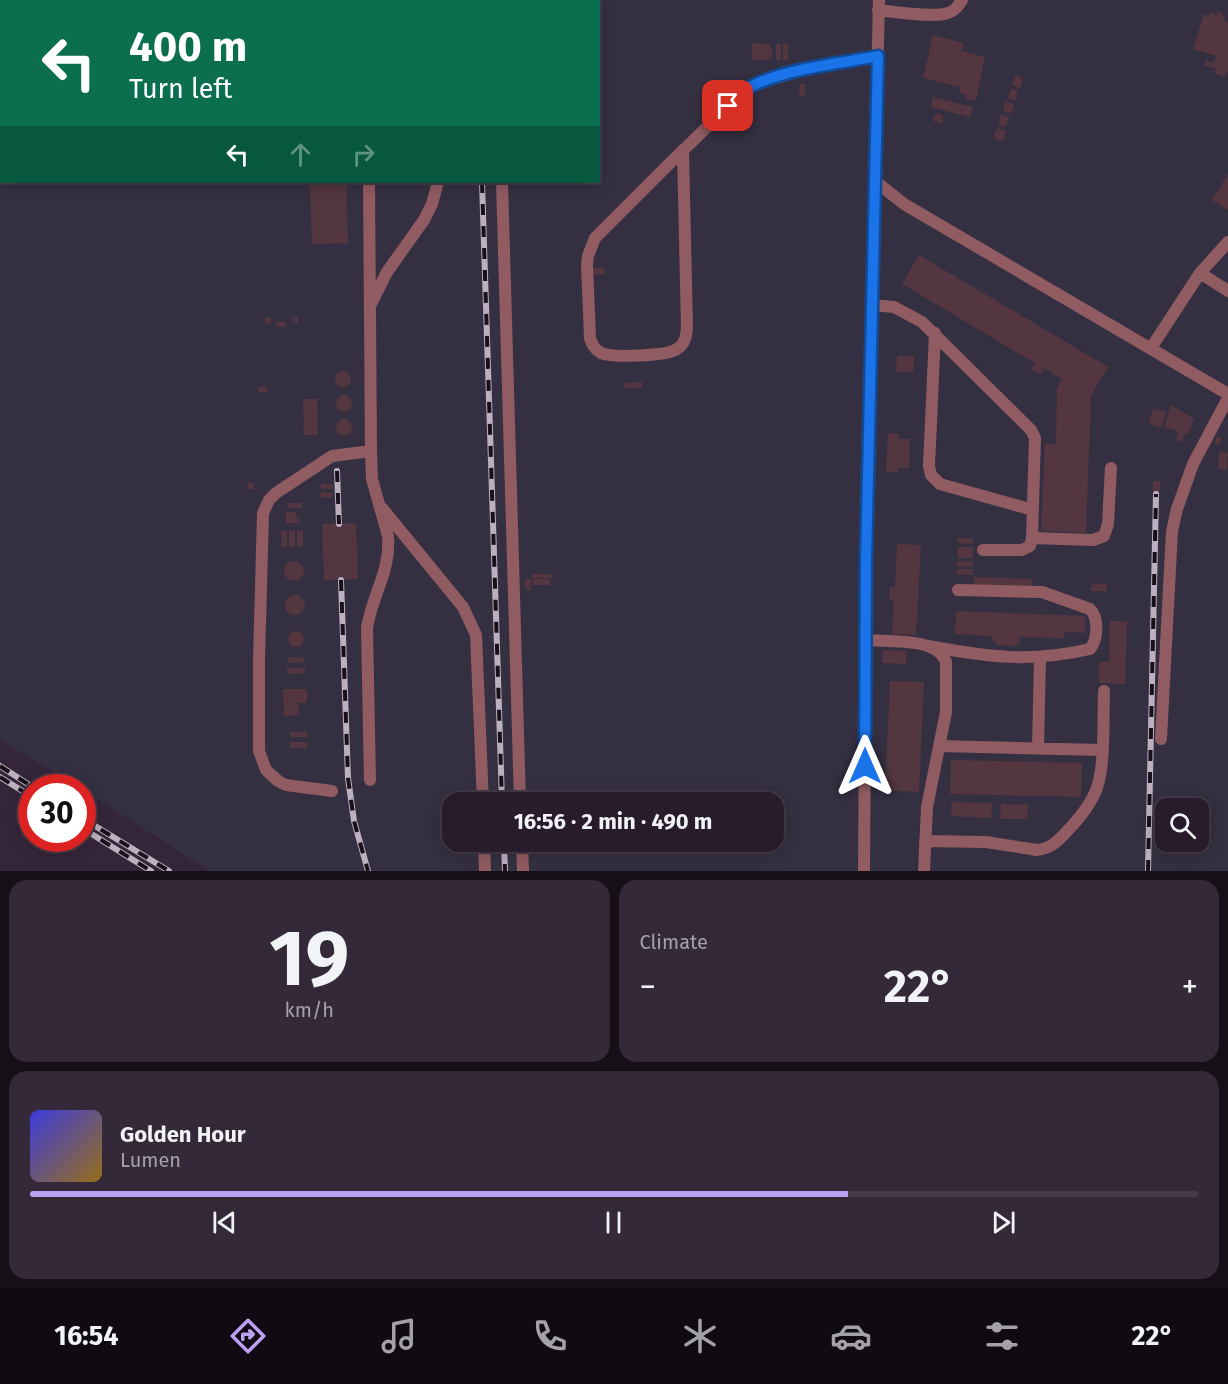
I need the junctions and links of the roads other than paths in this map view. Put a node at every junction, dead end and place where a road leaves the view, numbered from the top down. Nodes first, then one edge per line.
1 (962, 0) edge
2 (878, 5) edge
3 (878, 56) junction
4 (683, 150) junction
5 (875, 181) junction
6 (369, 183) edge
7 (438, 183) edge
8 (502, 183) edge
9 (1228, 242) edge
10 (1200, 273) junction
11 (1228, 291) edge
12 (872, 305) junction
13 (369, 310) junction
14 (935, 333) junction
15 (1151, 348) junction
16 (1228, 396) edge
17 (371, 451) junction
18 (1112, 468) dead end
19 (379, 505) junction
20 (1033, 510) junction
21 (1032, 538) junction
22 (983, 550) dead end
23 (958, 590) dead end
24 (866, 640) junction
25 (928, 646) junction
26 (1040, 658) junction
27 (1104, 691) dead end
28 (1161, 738) dead end
29 (939, 746) junction
30 (1038, 748) junction
31 (1102, 750) junction
32 (370, 780) dead end
33 (332, 791) dead end
34 (483, 792) edge
35 (520, 792) edge
36 (925, 841) junction
37 (484, 852) edge
38 (522, 852) edge
39 (485, 871) edge
40 (523, 871) edge
41 (864, 871) edge
42 (924, 871) edge

1 - 2 street
2 - 3 street
3 - 4 street
3 - 5 street
4 - 4 street
5 - 12 street
5 - 15 street
6 - 13 street
7 - 13 street
8 - 35 street
9 - 10 street
10 - 11 street
10 - 15 street
12 - 14 street
12 - 24 street
13 - 17 street
14 - 20 street
14 - 20 street
15 - 16 street
16 - 28 street
17 - 19 street
17 - 33 street
18 - 21 street
19 - 32 street
19 - 34 street
20 - 21 street
21 - 22 street
23 - 26 street
24 - 25 street
24 - 41 street
25 - 26 street
25 - 29 street
26 - 30 street
27 - 31 street
29 - 30 street
29 - 36 street
30 - 31 street
31 - 36 street
36 - 42 street
37 - 39 street
38 - 40 street

